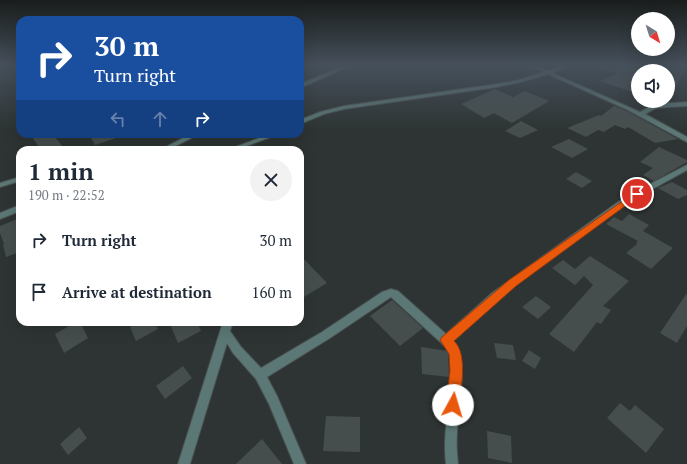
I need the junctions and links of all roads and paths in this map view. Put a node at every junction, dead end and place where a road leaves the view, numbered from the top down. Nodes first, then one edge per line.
1 (487, 87) edge
2 (580, 87) edge
3 (687, 104) edge
4 (641, 114) junction
5 (304, 120) edge
6 (188, 138) edge
7 (264, 138) edge
8 (687, 140) edge
9 (171, 146) edge
10 (242, 146) edge
11 (687, 167) edge
12 (16, 180) edge
13 (0, 185) edge
14 (16, 210) edge
15 (0, 216) edge
16 (227, 327) edge
17 (446, 340) junction
18 (260, 375) junction
19 (184, 464) edge
20 (300, 464) edge
21 (452, 464) edge

1 - 5 street
2 - 4 street
3 - 4 street
4 - 8 street
6 - 9 street
7 - 10 street
11 - 17 street
12 - 13 street
14 - 15 street
16 - 18 street
16 - 19 street
17 - 18 street
17 - 21 street
18 - 20 street

